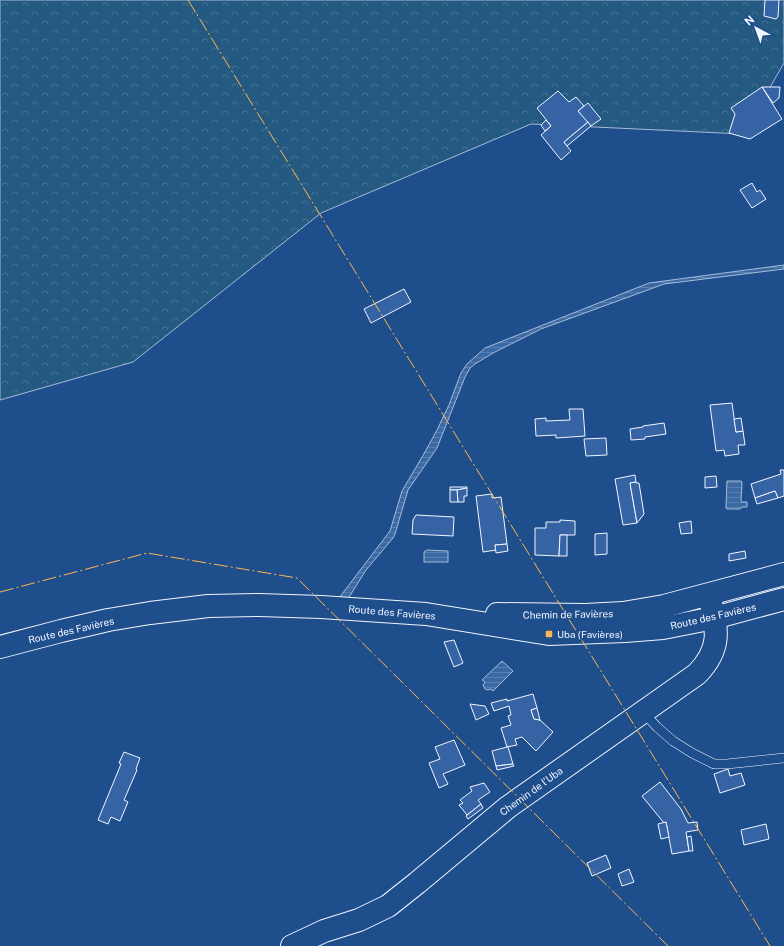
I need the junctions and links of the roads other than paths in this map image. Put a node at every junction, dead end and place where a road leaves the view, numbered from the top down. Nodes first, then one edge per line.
1 (784, 574) edge
2 (709, 595) junction
3 (784, 599) edge
4 (426, 614) junction
5 (714, 618) junction
6 (0, 647) edge
7 (642, 711) junction
8 (784, 758) edge
9 (292, 946) edge

1 - 2 main road
2 - 4 main road, Chemin de Favières
2 - 5 main road, Chemin de l'Uba
3 - 5 main road, Route des Favières
4 - 5 main road, Route des Favières
4 - 6 main road, Route des Favières
5 - 7 main road, Chemin de l'Uba
7 - 8 lane
7 - 9 main road, Chemin de l'Uba

